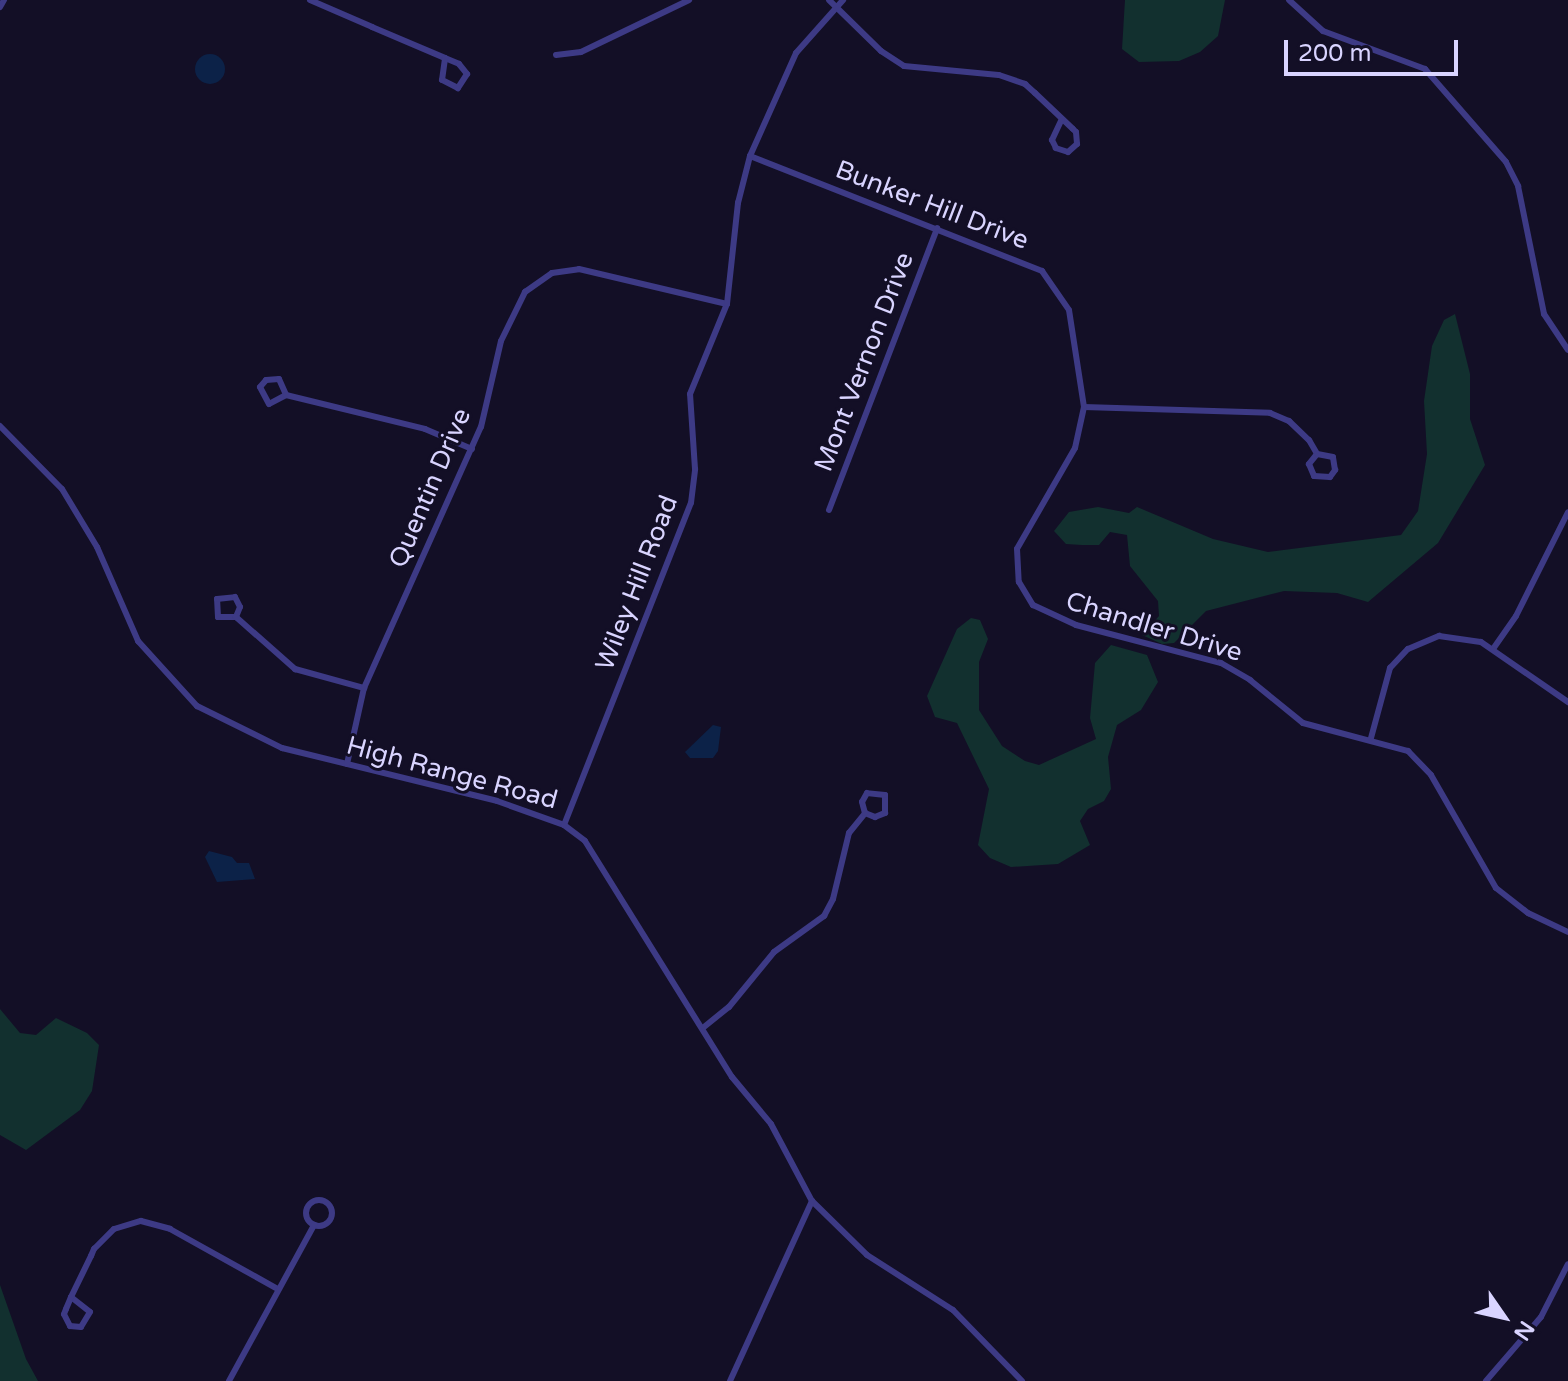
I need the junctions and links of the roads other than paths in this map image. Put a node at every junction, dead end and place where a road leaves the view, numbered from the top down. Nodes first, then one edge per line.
1 (4, 0) edge
2 (310, 0) edge
3 (689, 0) edge
4 (829, 0) edge
5 (843, 0) edge
6 (1289, 0) edge
7 (837, 6) junction
8 (0, 7) edge
9 (556, 55) dead end
10 (445, 58) junction
11 (1062, 119) junction
12 (750, 156) junction
13 (937, 228) junction
14 (727, 304) junction
15 (1568, 350) edge
16 (286, 395) junction
17 (1084, 407) junction
18 (0, 426) edge
19 (472, 449) junction
20 (1317, 454) junction
21 (829, 510) dead end
22 (1568, 512) edge
23 (236, 617) junction
24 (1493, 649) junction
25 (364, 688) junction
26 (1568, 702) edge
27 (1371, 738) junction
28 (347, 764) junction
29 (865, 813) junction
30 (564, 825) junction
31 (1568, 932) edge
32 (704, 1027) junction
33 (812, 1201) junction
34 (314, 1225) junction
35 (1568, 1264) edge
36 (278, 1289) junction
37 (71, 1297) junction
38 (229, 1381) edge
39 (730, 1381) edge
40 (1022, 1381) edge
41 (1486, 1381) edge

1 - 8 street
2 - 10 street
3 - 9 street
4 - 7 street
5 - 7 street, Wiley Hill Road
6 - 15 street
7 - 11 street
7 - 12 street, Wiley Hill Road
10 - 10 street
11 - 11 street
12 - 13 street, Bunker Hill Drive
12 - 14 street, Wiley Hill Road
13 - 17 street, Bunker Hill Drive
13 - 21 street, Mont Vernon Drive
14 - 19 street, Quentin Drive
14 - 30 street, Wiley Hill Road
16 - 16 street
16 - 19 street
17 - 20 street
17 - 27 street, Chandler Drive
18 - 28 street, High Range Road
19 - 25 street, Quentin Drive
20 - 20 street
22 - 24 street
23 - 23 street
23 - 25 street
24 - 26 street
24 - 27 street
25 - 28 street, Quentin Drive
27 - 31 street, Chandler Drive
28 - 30 street, High Range Road
29 - 29 street
29 - 32 street
30 - 32 street, High Range Road
32 - 33 street, High Range Road
33 - 39 street
33 - 40 street, High Range Road
34 - 34 street
34 - 36 street
35 - 41 street
36 - 37 street
36 - 38 street
37 - 37 street

